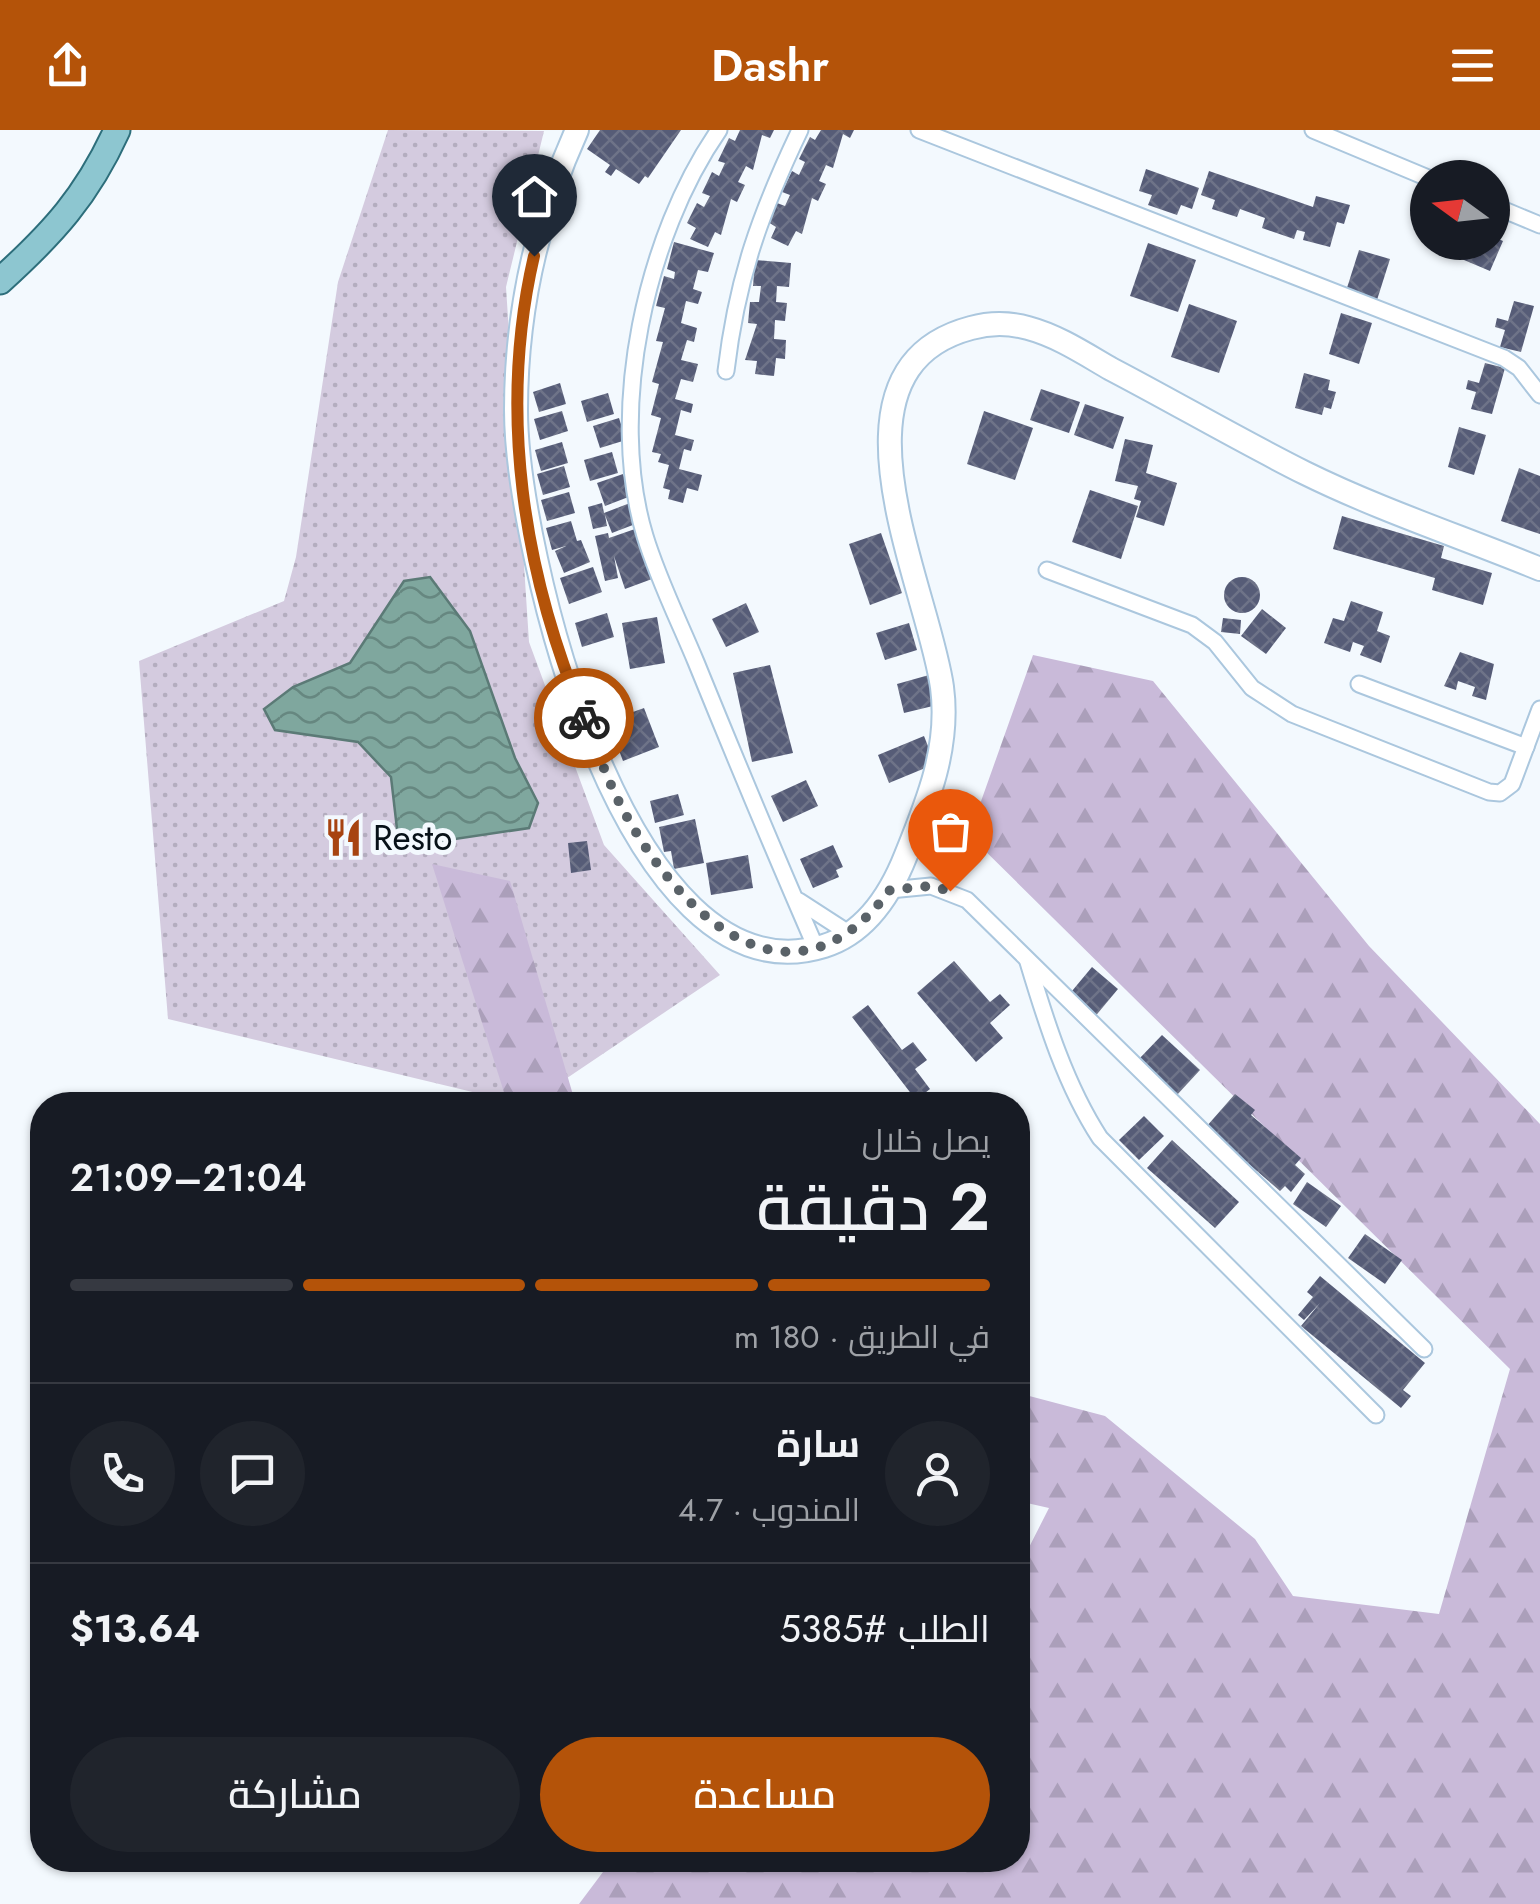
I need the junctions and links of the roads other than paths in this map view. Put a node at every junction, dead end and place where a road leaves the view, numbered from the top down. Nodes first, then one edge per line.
1 (117, 130) edge
2 (577, 130) edge
3 (720, 130) edge
4 (800, 130) edge
5 (919, 130) edge
6 (1313, 130) edge
7 (1410, 170) edge
8 (1510, 212) edge
9 (1540, 225) edge
10 (0, 281) edge
11 (726, 372) dead end
12 (1540, 395) edge
13 (1540, 569) edge
14 (1047, 570) dead end
15 (1360, 684) dead end
16 (1540, 708) edge
17 (1526, 747) junction
18 (890, 890) junction
19 (798, 901) junction
20 (850, 934) junction
21 (816, 948) junction
22 (1027, 958) junction
23 (1424, 1349) dead end
24 (1376, 1415) dead end

1 - 10 main road
2 - 21 street
3 - 19 street
4 - 11 street
5 - 12 street
6 - 7 street
8 - 9 street
13 - 18 street
14 - 17 street
15 - 17 street
16 - 17 street
18 - 20 street
18 - 22 street
19 - 20 street
19 - 21 street
20 - 21 street
22 - 23 street
22 - 24 street

